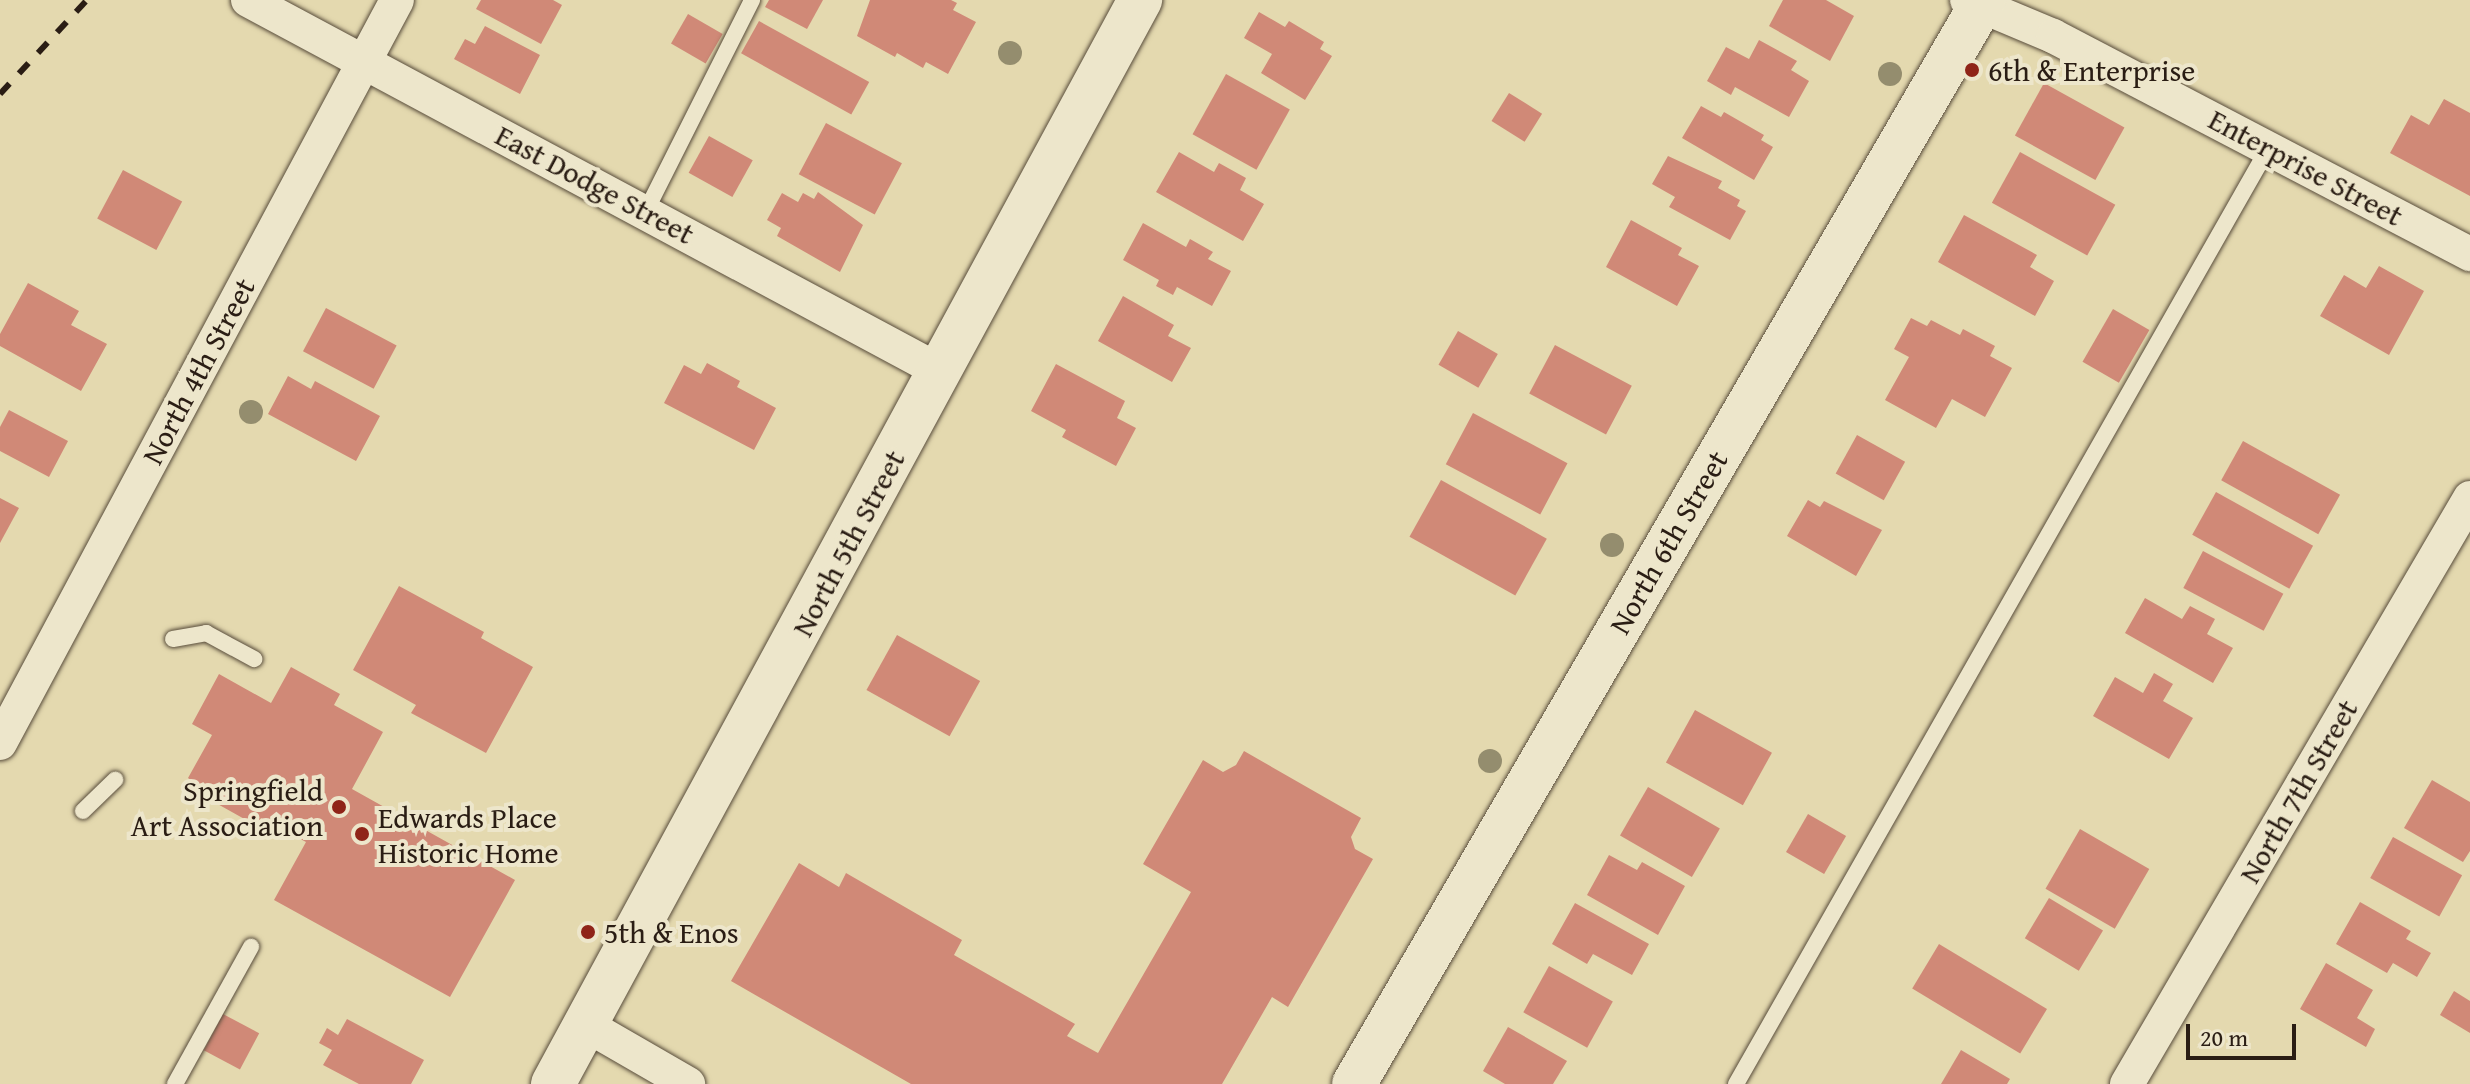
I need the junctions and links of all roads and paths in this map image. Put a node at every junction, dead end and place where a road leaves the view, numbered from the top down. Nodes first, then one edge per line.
1 (248, 0) edge
2 (397, 0) edge
3 (752, 0) edge
4 (1140, 0) edge
5 (1977, 2) edge
6 (364, 60) junction
7 (2269, 147) junction
8 (646, 211) junction
9 (2470, 254) edge
10 (940, 371) junction
11 (2470, 498) edge
12 (173, 639) dead end
13 (254, 659) dead end
14 (0, 743) edge
15 (115, 780) dead end
16 (83, 811) dead end
17 (251, 947) dead end
18 (586, 1025) junction
19 (175, 1084) edge
20 (553, 1084) edge
21 (688, 1084) edge
22 (1354, 1084) edge
23 (1736, 1084) edge
24 (2127, 1084) edge

1 - 6 street, East Dodge Street
2 - 6 street, North 4th Street
3 - 8 lane
4 - 10 main road, North 5th Street
5 - 7 street, Enterprise Street
5 - 22 main road, North 6th Street
6 - 8 street, East Dodge Street
6 - 14 street, North 4th Street
7 - 9 street, Enterprise Street
7 - 23 lane
8 - 10 street, East Dodge Street
10 - 18 main road, North 5th Street
11 - 24 street, North 7th Street
12 - 13 lane
15 - 16 lane
17 - 19 lane
18 - 20 main road, North 5th Street
18 - 21 street

